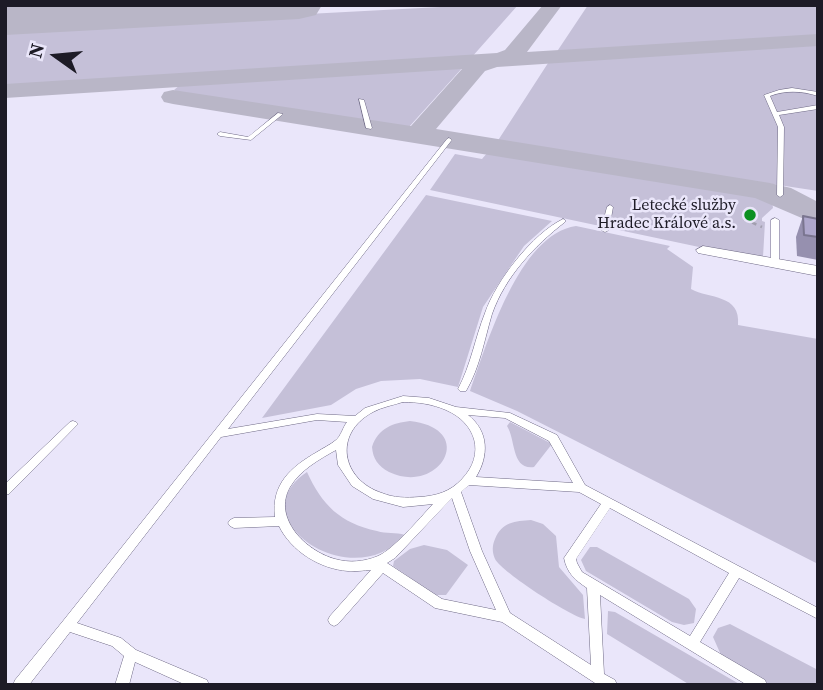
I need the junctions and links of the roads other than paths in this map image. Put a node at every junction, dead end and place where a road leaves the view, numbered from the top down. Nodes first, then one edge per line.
1 (818, 94) edge
2 (361, 100) dead end
3 (818, 107) edge
4 (280, 114) dead end
5 (776, 114) junction
6 (369, 128) dead end
7 (220, 134) dead end
8 (449, 140) dead end
9 (780, 195) dead end
10 (610, 207) dead end
11 (775, 220) dead end
12 (563, 221) dead end
13 (605, 230) dead end
14 (704, 250) dead end
15 (775, 264) junction
16 (818, 271) edge
17 (463, 389) dead end
18 (456, 410) junction
19 (354, 419) junction
20 (73, 424) dead end
21 (218, 434) junction
22 (341, 442) junction
23 (468, 481) junction
24 (581, 488) junction
25 (5, 491) edge
26 (453, 493) junction
27 (608, 502) junction
28 (281, 521) junction
29 (234, 523) dead end
30 (376, 565) junction
31 (737, 571) junction
32 (593, 584) junction
33 (818, 614) edge
34 (505, 617) junction
35 (334, 620) dead end
36 (67, 625) junction
37 (692, 644) junction
38 (131, 654) junction
39 (604, 681) edge
40 (20, 685) edge
41 (122, 685) edge
42 (202, 685) edge
43 (760, 685) edge

1 - 5 lane
2 - 6 lane
3 - 5 lane
4 - 7 lane
5 - 9 lane
8 - 21 lane
10 - 13 lane
11 - 15 lane
12 - 17 lane
14 - 15 street
15 - 16 street
18 - 19 lane
18 - 23 lane
18 - 24 lane
19 - 21 lane
19 - 22 lane
20 - 25 lane
21 - 36 lane
22 - 26 lane
22 - 28 lane
23 - 24 lane
23 - 26 lane
24 - 27 lane
26 - 30 lane
26 - 34 lane
27 - 31 lane
27 - 32 lane
28 - 29 lane
28 - 30 lane
30 - 34 lane
30 - 35 lane
31 - 33 lane
31 - 37 lane
32 - 37 lane
32 - 39 lane
34 - 39 lane
36 - 38 lane
36 - 40 lane
37 - 43 lane
38 - 41 lane
38 - 42 lane

